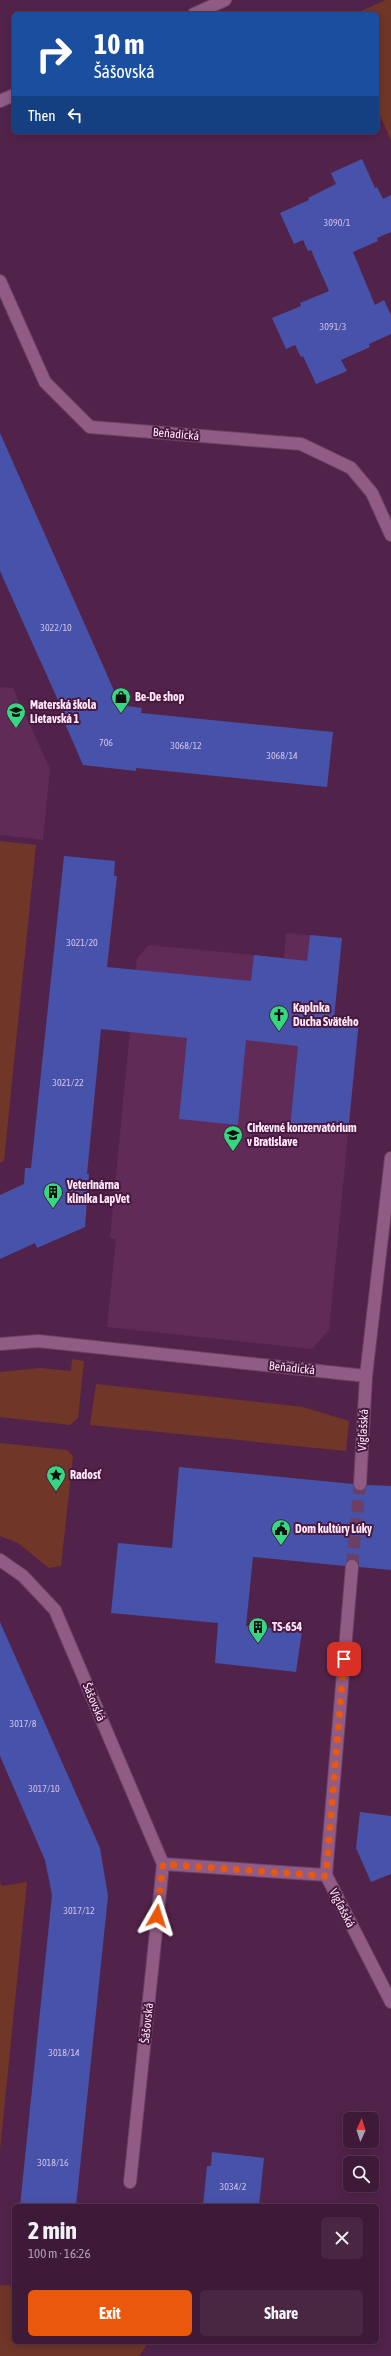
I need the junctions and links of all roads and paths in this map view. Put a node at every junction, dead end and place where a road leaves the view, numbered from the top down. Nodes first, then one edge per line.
1 (225, 0) edge
2 (198, 12) edge
3 (12, 96) edge
4 (0, 101) edge
5 (0, 281) edge
6 (391, 535) edge
7 (391, 1158) edge
8 (0, 1344) edge
9 (366, 1376) junction
10 (360, 1484) tunnel mouth
11 (0, 1560) edge
12 (352, 1566) tunnel mouth
13 (163, 1864) junction
14 (326, 1876) junction
15 (391, 2002) edge
16 (130, 2182) dead end

1 - 2 street
3 - 4 street
5 - 6 street, Beňadická
7 - 9 street
8 - 9 street, Beňadická
9 - 10 street, Vígľašská
11 - 13 street, Šášovská
12 - 14 street, Vígľašská
13 - 14 street
13 - 16 street, Šášovská
14 - 15 street, Vígľašská

